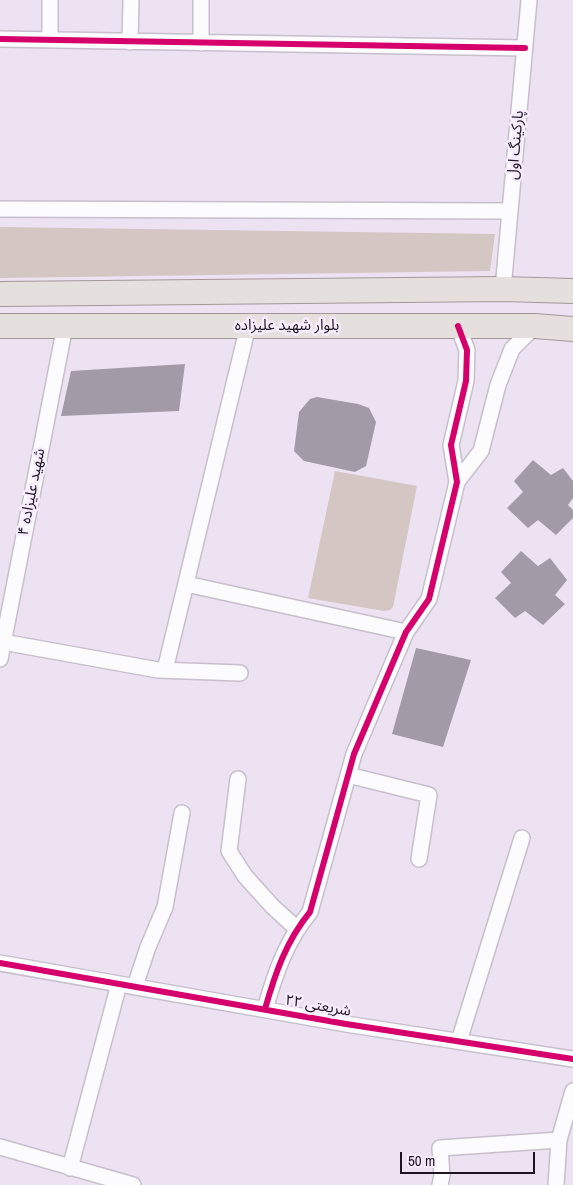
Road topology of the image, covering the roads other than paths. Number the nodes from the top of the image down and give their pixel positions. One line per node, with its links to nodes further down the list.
1 (50, 0): 6 (street)
2 (131, 0): 7 (street)
3 (201, 0): 8 (street)
4 (529, 0): 9 (street, پارکینگ اول)
5 (0, 39): 6 (street)
6 (50, 40): 7 (street)
7 (130, 42): 8 (street)
8 (201, 43): 9 (street)
9 (525, 48): 11 (street, پارکینگ اول)
10 (0, 209): 11 (street)
11 (510, 211): 12 (street, پارکینگ اول)
12 (503, 289): 13 (main road); 14 (main road)
13 (573, 291)
14 (0, 294)
15 (0, 326): 16 (main road, بلوار شهید علیزاده)
16 (65, 326): 17 (main road, بلوار شهید علیزاده); 24 (street, شهید علیزاده ۴)
17 (248, 326): 18 (main road, بلوار شهید علیزاده); 22 (street)
18 (458, 326): 19 (main road, بلوار شهید علیزاده); 21 (street)
19 (535, 326): 20 (main road, بلوار شهید علیزاده); 21 (street)
20 (573, 329)
21 (457, 482): 23 (street)
22 (186, 584): 23 (street); 26 (street)
23 (406, 632): 28 (street)
24 (3, 642): 25 (street, شهید علیزاده ۴); 26 (street)
25 (0, 659)
26 (165, 670): 27 (street)
27 (240, 672)
28 (348, 775): 32 (street); 33 (street)
29 (238, 780): 33 (street)
30 (182, 813): 36 (street)
31 (522, 838): 38 (street)
32 (419, 859)
33 (296, 928): 37 (street)
34 (0, 963): 35 (street, شریعتی ۲۲)
35 (119, 984): 36 (street, شریعتی ۲۲); 43 (street)
36 (135, 986): 37 (street, شریعتی ۲۲)
37 (265, 1009): 38 (street, شریعتی ۲۲)
38 (459, 1041): 39 (street, شریعتی ۲۲)
39 (573, 1059)
40 (573, 1091): 41 (street)
41 (559, 1140): 45 (street); 46 (street)
42 (0, 1148): 43 (street)
43 (70, 1168): 44 (street)
44 (133, 1185)
45 (440, 1185)
46 (556, 1185)

